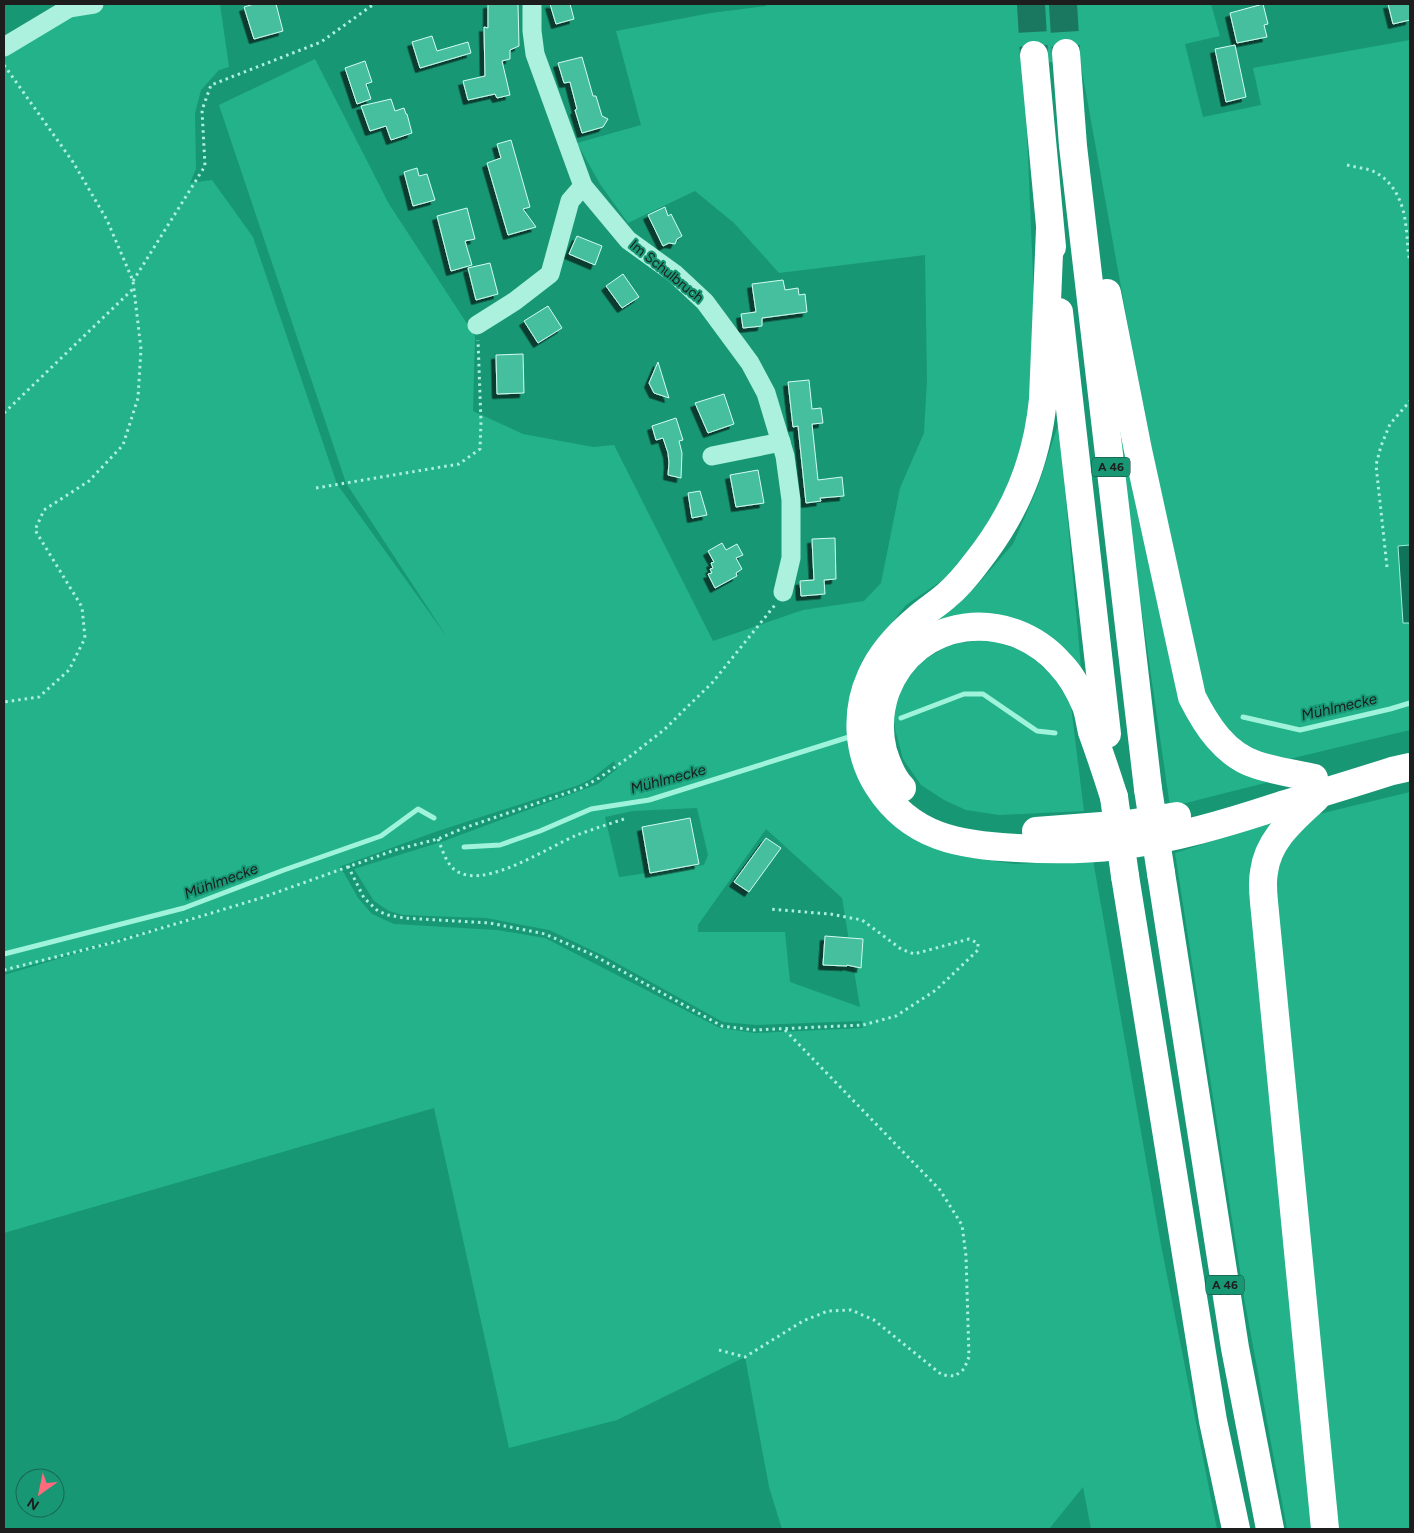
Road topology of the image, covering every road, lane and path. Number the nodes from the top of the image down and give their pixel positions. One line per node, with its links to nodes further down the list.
1 (94, 4): 4 (street)
2 (374, 4): 13 (path)
3 (532, 4): 10 (street, Im Schulbruch)
4 (4, 48)
5 (1066, 53): 8 (highway, A 46)
6 (1034, 55): 11 (highway, A 46)
7 (4, 65): 13 (path)
8 (1073, 146): 26 (highway); 36 (highway, A 46, bridge)
9 (1347, 165): 12 (path)
10 (583, 186): 15 (street); 18 (street, Im Schulbruch)
11 (1050, 229): 26 (highway); 27 (highway, A 46)
12 (1410, 262)
13 (133, 281): 14 (path)
14 (134, 289): 17 (path); 23 (path)
15 (478, 324): 20 (path)
16 (1410, 401): 21 (path)
17 (4, 413)
18 (781, 442): 19 (street); 22 (street, Im Schulbruch)
19 (712, 456)
20 (316, 488)
21 (1387, 567)
22 (783, 592): 29 (path)
23 (4, 702)
24 (1410, 750): 26 (highway)
25 (1410, 767): 26 (highway)
26 (1318, 786): 27 (highway); 37 (highway)
27 (1114, 797): 35 (highway, A 46, bridge)
28 (624, 819): 29 (path)
29 (438, 838): 30 (path)
30 (348, 866): 32 (path); 33 (path)
31 (769, 909): 33 (path)
32 (4, 970)
33 (784, 1028): 34 (path)
34 (719, 1350)
35 (1236, 1529)
36 (1270, 1529)
37 (1326, 1529)

